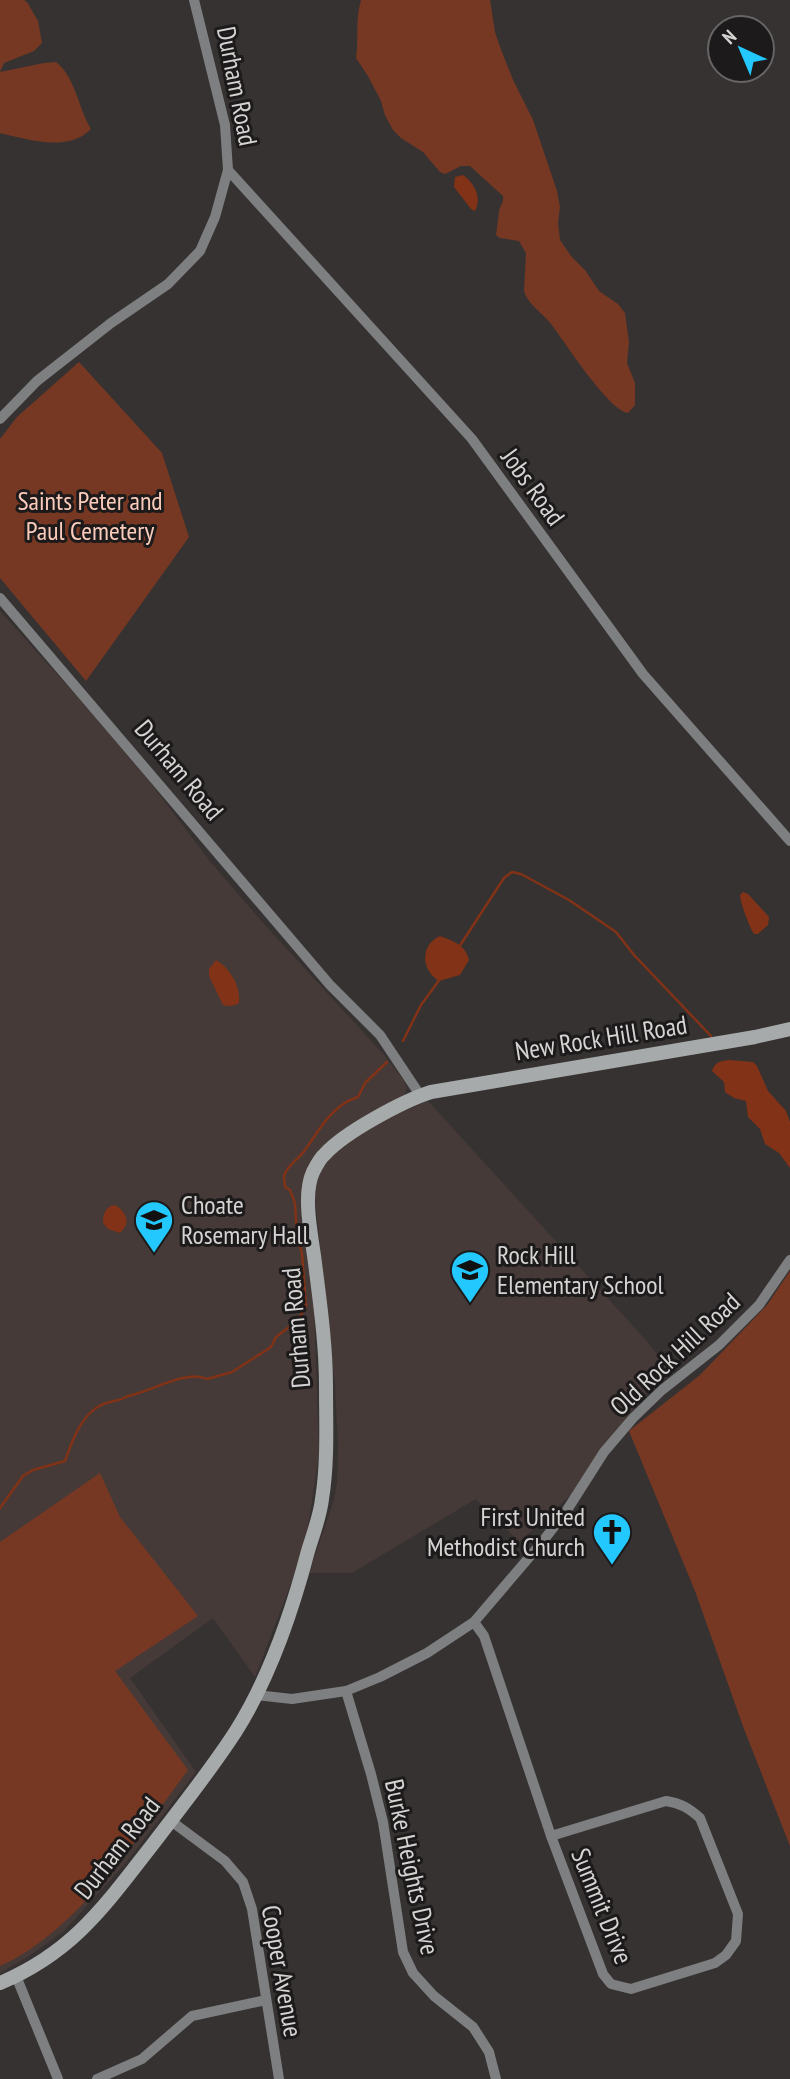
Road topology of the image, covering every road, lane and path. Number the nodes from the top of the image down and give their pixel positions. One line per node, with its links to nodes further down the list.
1 (194, 0): 2 (street, Durham Road)
2 (228, 170): 3 (street, Durham Road); 5 (street, Jobs Road)
3 (0, 419)
4 (0, 598): 7 (street, Durham Road)
5 (790, 841)
6 (790, 1029): 7 (main road, New Rock Hill Road)
7 (420, 1096): 11 (main road, Durham Road)
8 (790, 1260): 9 (street, Old Rock Hill Road)
9 (474, 1622): 10 (street, Old Rock Hill Road); 13 (street, Summit Drive)
10 (346, 1691): 11 (street, Old Rock Hill Road); 20 (street, Burke Heights Drive)
11 (256, 1695): 12 (main road, Durham Road)
12 (171, 1821): 14 (main road, Durham Road); 16 (street, Cooper Avenue)
13 (551, 1836): 13 (street, Summit Drive)
14 (16, 1976): 15 (main road, Durham Road); 17 (street)
15 (0, 1983)
16 (266, 2000): 18 (street); 19 (street, Cooper Avenue)
17 (58, 2079)
18 (97, 2079)
19 (279, 2079)
20 (496, 2079)

